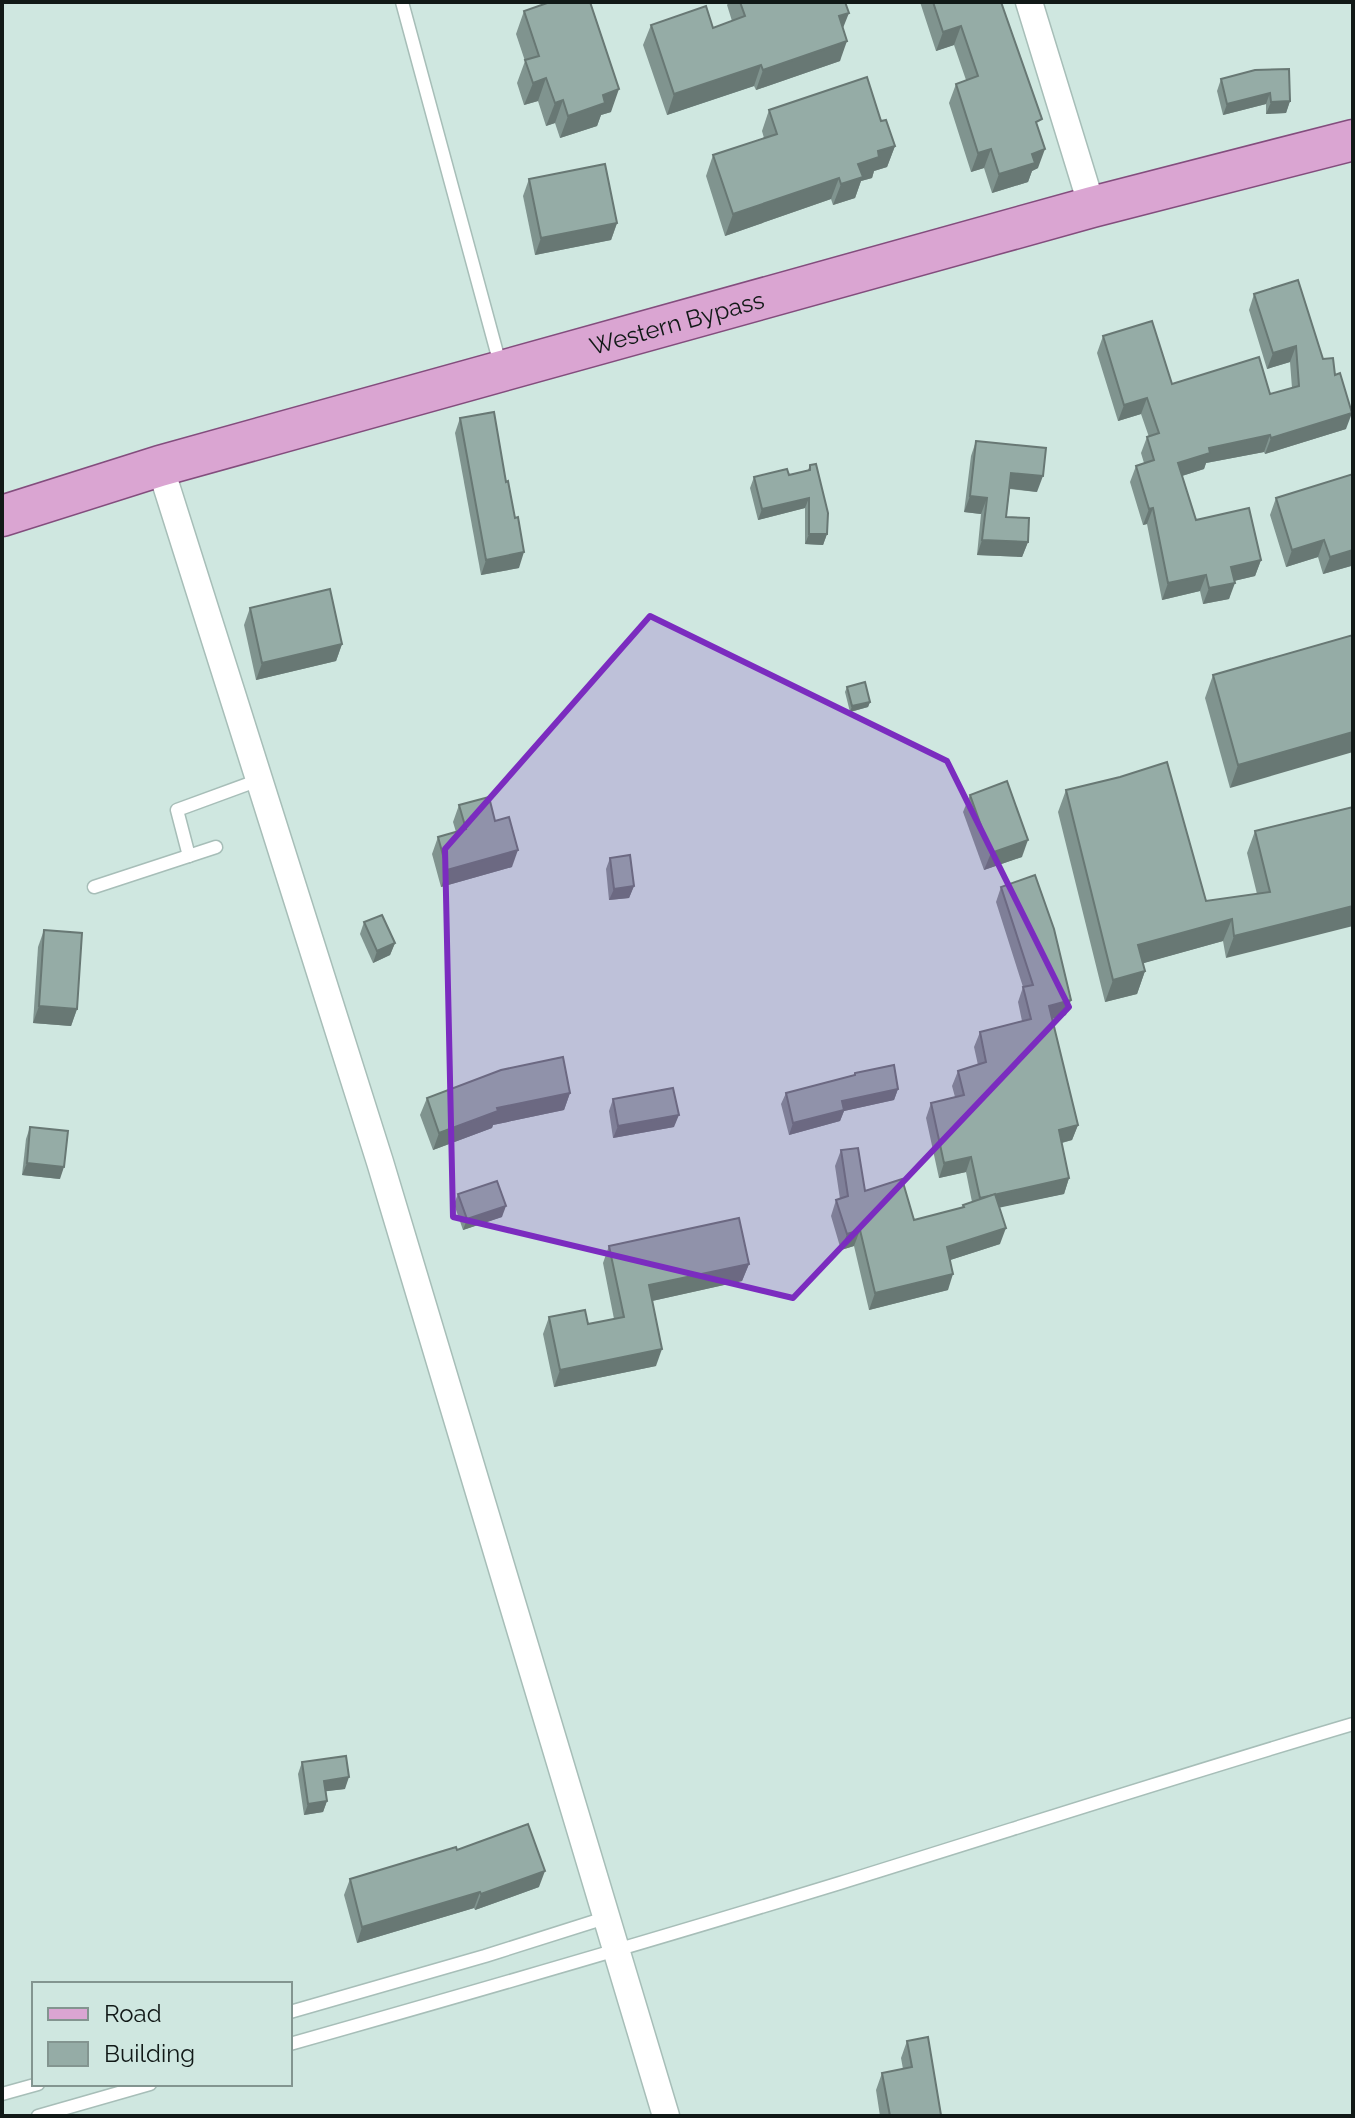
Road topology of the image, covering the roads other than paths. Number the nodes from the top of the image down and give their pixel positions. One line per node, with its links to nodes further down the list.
1 (402, 2): 5 (lane)
2 (1029, 2): 4 (street)
3 (1353, 140): 4 (main road, Western Bypass)
4 (1092, 207): 5 (main road, Western Bypass)
5 (502, 371): 6 (main road, Western Bypass)
6 (160, 466): 7 (main road, Western Bypass); 8 (street)
7 (2, 516)
8 (259, 780): 10 (lane); 13 (street)
9 (216, 847): 10 (lane)
10 (189, 856): 11 (lane)
11 (94, 887)
12 (1353, 1724): 14 (lane)
13 (605, 1918): 14 (street); 15 (lane)
14 (616, 1951): 16 (lane); 21 (street)
15 (292, 2011)
16 (292, 2043)
17 (32, 2086): 19 (lane)
18 (143, 2086): 20 (lane)
19 (2, 2094)
20 (38, 2116)
21 (666, 2116)

